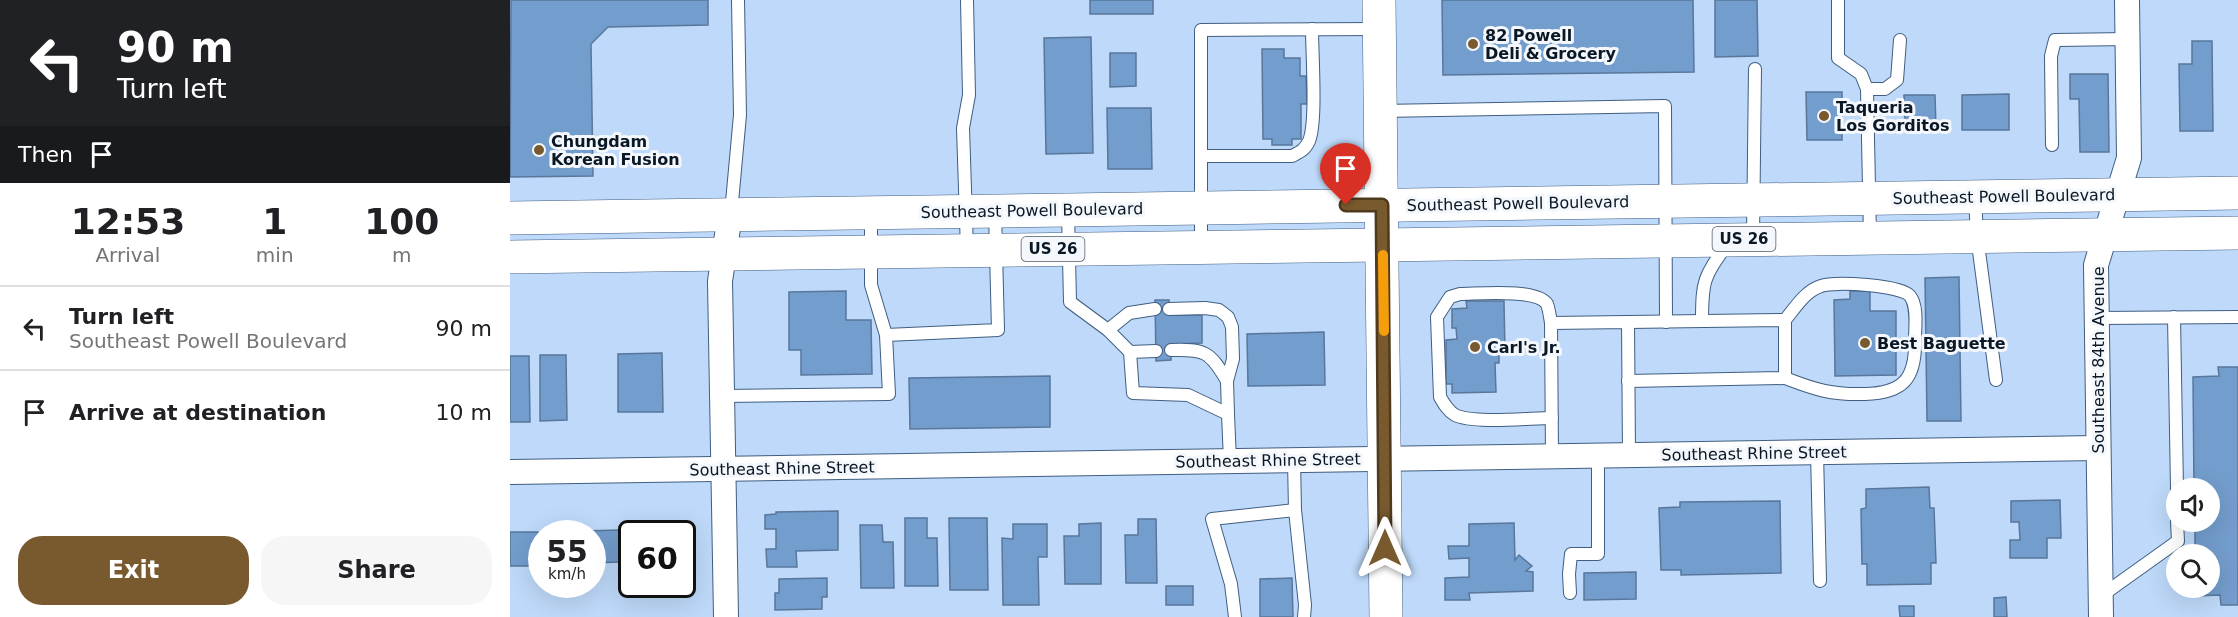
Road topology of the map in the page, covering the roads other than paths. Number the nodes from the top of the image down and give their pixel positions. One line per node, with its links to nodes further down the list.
1 (738, 0): 25 (lane)
2 (967, 0): 23 (lane)
3 (1838, 0): 10 (lane)
4 (2127, 0): 7 (street, Southeast 84th Avenue)
5 (1379, 14): 6 (lane); 11 (main road)
6 (1312, 29): 13 (lane); 13 (lane)
7 (2128, 39): 12 (lane); 15 (street, Southeast 84th Avenue)
8 (1900, 40): 10 (lane)
9 (1755, 69): 18 (lane)
10 (1867, 89): 17 (lane)
11 (1381, 111): 19 (lane); 20 (main road)
12 (2052, 145)
13 (1201, 156): 21 (lane)
14 (2238, 193): 15 (main road, Southeast Powell Boulevard)
15 (2118, 195): 16 (main road, Southeast Powell Boulevard); 29 (street, Southeast 84th Avenue)
16 (1974, 197): 17 (main road, Southeast Powell Boulevard); 28 (lane)
17 (1869, 198): 18 (main road, Southeast Powell Boulevard); 30 (lane)
18 (1753, 200): 19 (main road, Southeast Powell Boulevard); 31 (lane)
19 (1666, 201): 20 (main road, Southeast Powell Boulevard); 32 (lane)
20 (1382, 205): 21 (main road, Southeast Powell Boulevard); 33 (main road)
21 (1201, 207): 22 (main road, Southeast Powell Boulevard); 34 (lane)
22 (1068, 209): 23 (main road, Southeast Powell Boulevard); 35 (lane)
23 (980, 211): 24 (main road, Southeast Powell Boulevard); 36 (lane); 36 (lane)
24 (871, 212): 25 (main road, Southeast Powell Boulevard); 37 (lane)
25 (730, 215): 26 (main road, Southeast Powell Boulevard); 38 (street)
26 (510, 218)
27 (2238, 233): 29 (main road, US 26)
28 (1977, 236): 29 (main road, US 26); 30 (main road, US 26); 56 (lane)
29 (2105, 236): 44 (street, Southeast 84th Avenue)
30 (1870, 238): 31 (main road, US 26)
31 (1742, 239): 32 (main road, US 26); 46 (lane)
32 (1666, 241): 33 (main road, US 26); 48 (lane)
33 (1382, 244): 34 (main road, US 26); 67 (main road)
34 (1201, 247): 35 (main road, US 26)
35 (1069, 249): 36 (main road, US 26); 50 (lane)
36 (982, 250): 37 (main road, US 26); 51 (lane)
37 (871, 252): 38 (main road, US 26); 51 (lane)
38 (724, 254): 39 (main road, US 26); 59 (street)
39 (510, 257)
40 (1155, 309): 50 (lane)
41 (1169, 309): 57 (lane)
42 (2238, 316): 43 (lane)
43 (2174, 317): 44 (lane); 72 (lane)
44 (2097, 318): 62 (street, Southeast 84th Avenue)
45 (1785, 320): 46 (lane); 55 (lane); 55 (lane)
46 (1701, 321): 48 (lane)
47 (1628, 322): 48 (lane); 49 (lane); 58 (lane)
48 (1666, 322)
49 (1551, 323): 61 (lane); 61 (lane)
50 (1108, 330): 54 (lane)
51 (886, 335): 59 (lane)
52 (1171, 350): 57 (lane)
53 (1156, 351): 54 (lane)
54 (1130, 352): 60 (lane)
55 (1785, 378): 58 (lane)
56 (1996, 380)
57 (1227, 381): 60 (lane)
58 (1628, 381): 65 (lane)
59 (723, 396): 70 (street)
60 (1228, 414): 69 (lane)
61 (1552, 418): 66 (lane)
62 (2098, 448): 63 (street, Southeast Rhine Street); 77 (street, Southeast 84th Avenue)
63 (1817, 452): 65 (street, Southeast Rhine Street); 75 (lane)
64 (1598, 455): 65 (street, Southeast Rhine Street); 66 (street, Southeast Rhine Street); 76 (lane)
65 (1629, 455)
66 (1552, 456): 67 (street, Southeast Rhine Street)
67 (1384, 459): 68 (street, Southeast Rhine Street); 81 (main road)
68 (1294, 460): 69 (street, Southeast Rhine Street); 73 (lane)
69 (1230, 461): 70 (street, Southeast Rhine Street)
70 (724, 469): 71 (street, Southeast Rhine Street); 78 (street)
71 (510, 472)
72 (2177, 478)
73 (1295, 510): 79 (lane); 80 (lane)
74 (2178, 532): 77 (lane)
75 (1820, 581)
76 (1570, 593)
77 (2101, 607)
78 (726, 617)
79 (1235, 617)
80 (1304, 617)
81 (1386, 617)

